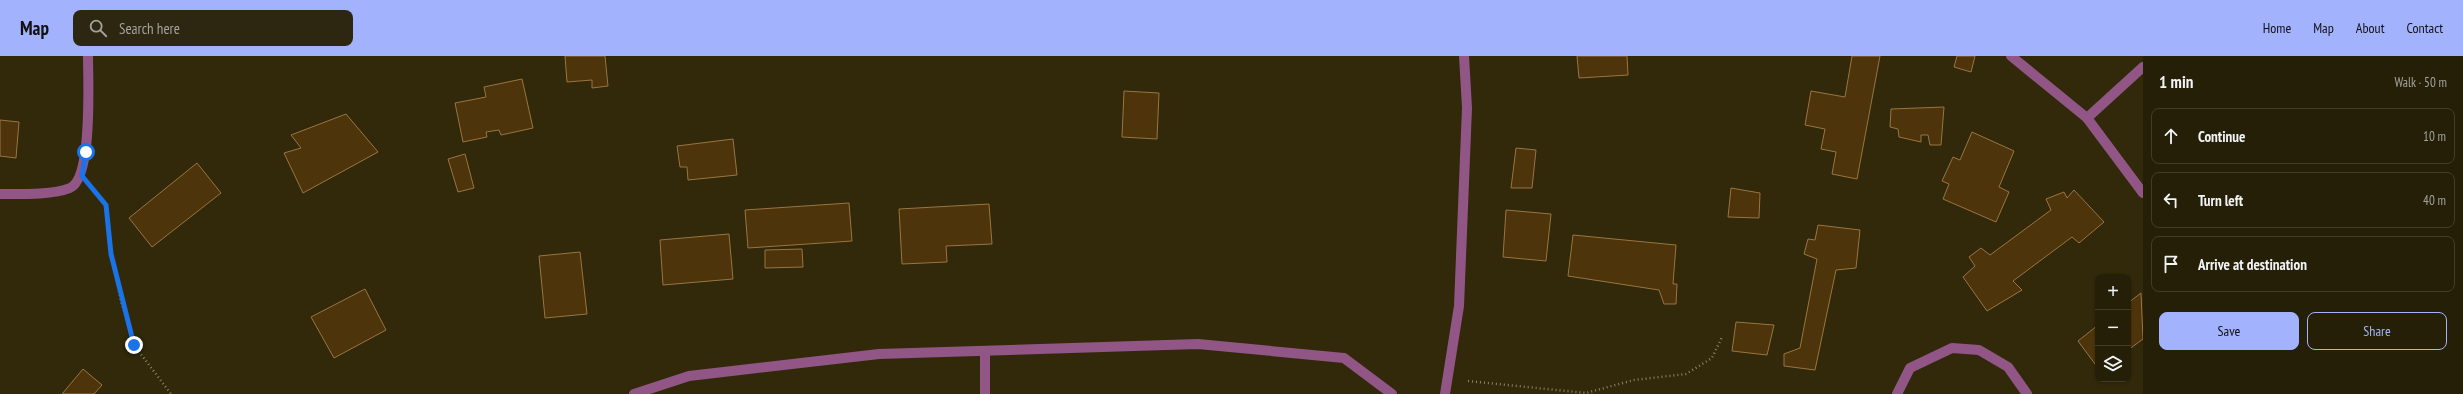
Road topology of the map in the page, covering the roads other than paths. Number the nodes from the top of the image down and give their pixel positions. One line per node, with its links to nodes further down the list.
1 (88, 56): 7 (street)
2 (1464, 56): 12 (street)
3 (2011, 56): 5 (street)
4 (2143, 67): 5 (street)
5 (2087, 118): 6 (street)
6 (2143, 193)
7 (0, 194)
8 (984, 352): 9 (street); 10 (street); 11 (street)
9 (634, 394)
10 (985, 394)
11 (1392, 394)
12 (1445, 394)
13 (1897, 394): 14 (street)
14 (2027, 394)

